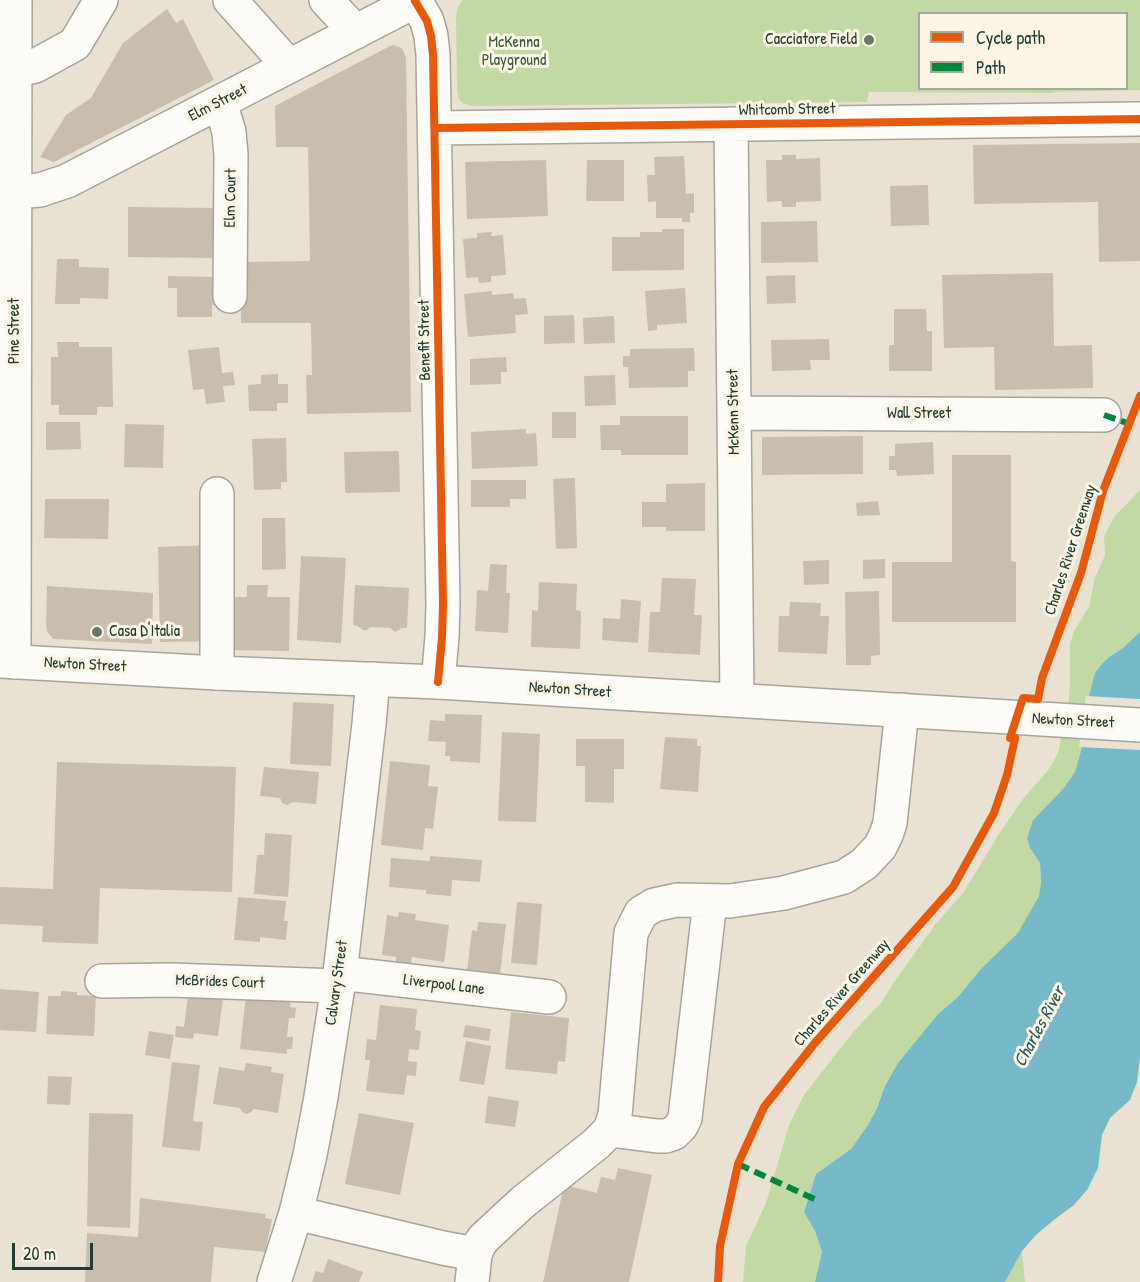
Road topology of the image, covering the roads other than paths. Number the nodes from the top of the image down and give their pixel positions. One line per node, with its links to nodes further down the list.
1 (15, 0): 8 (street, Pine Street)
2 (101, 0): 8 (street)
3 (230, 0): 7 (street)
4 (326, 0): 6 (street)
5 (416, 0): 6 (street, Elm Street); 12 (street, Benefit Street)
6 (356, 32): 7 (street, Elm Street)
7 (289, 66): 9 (street, Elm Street)
8 (15, 70): 13 (street, Pine Street)
9 (218, 103): 13 (street, Elm Street); 14 (street, Elm Court)
10 (1140, 119): 11 (street, Whitcomb Street)
11 (731, 124): 12 (street, Whitcomb Street); 15 (street, McKenn Street)
12 (435, 128): 21 (street, Benefit Street)
13 (15, 192): 18 (street, Pine Street)
14 (230, 296)
15 (734, 413): 16 (street, Wall Street); 22 (street, McKenn Street)
16 (1104, 415)
17 (217, 494): 19 (street)
18 (7, 662): 19 (street, Newton Street)
19 (217, 673): 20 (street, Newton Street)
20 (373, 679): 21 (street, Newton Street); 26 (street, Calvary Street)
21 (438, 682): 22 (street, Newton Street)
22 (738, 700): 23 (street, Newton Street)
23 (903, 710): 24 (street, Newton Street); 25 (street)
24 (1140, 725)
25 (710, 901): 29 (street); 29 (street)
26 (339, 979): 27 (street, McBrides Court); 28 (street, Liverpool Lane); 30 (street, Calvary Street)
27 (102, 981)
28 (549, 997)
29 (610, 1130): 31 (street)
30 (296, 1213): 31 (street); 32 (street, Calvary Street)
31 (473, 1268)
32 (274, 1282)

